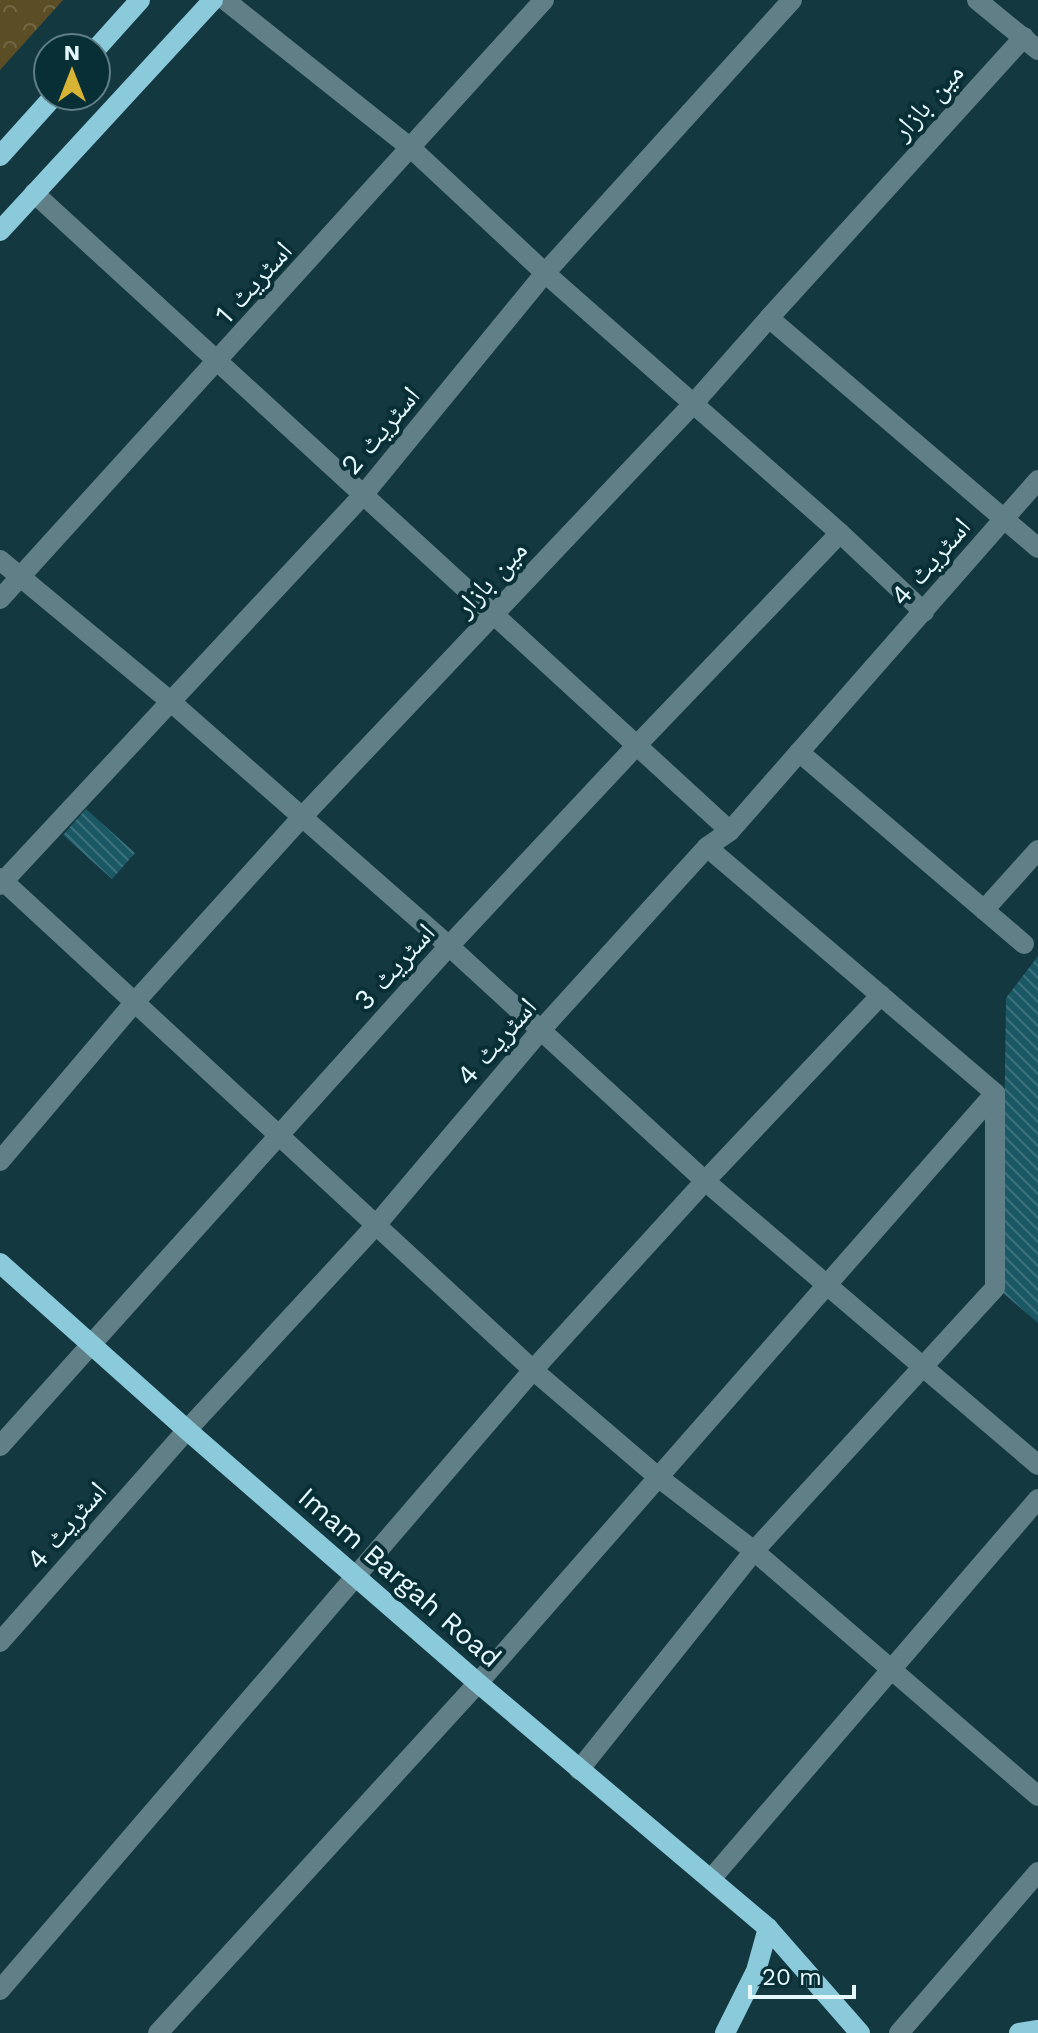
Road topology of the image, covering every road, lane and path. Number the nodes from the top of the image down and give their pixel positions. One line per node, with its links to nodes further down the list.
1 (140, 0): 7 (main road)
2 (213, 0): 12 (main road)
3 (225, 0): 10 (street)
4 (544, 0): 10 (street, اسٹریٹ 1)
5 (792, 0): 14 (street, اسٹریٹ 2)
6 (977, 0): 8 (street)
7 (111, 32)
8 (1031, 44): 15 (street, مین بازار)
9 (40, 112): 11 (main road)
10 (412, 149): 14 (street); 16 (street, اسٹریٹ 1)
11 (0, 156)
12 (34, 193): 13 (main road); 16 (street)
13 (0, 231)
14 (545, 273): 17 (street); 19 (street, اسٹریٹ 2)
15 (769, 318): 17 (street, مین بازار); 20 (street)
16 (219, 360): 19 (street); 24 (street, اسٹریٹ 1)
17 (694, 403): 21 (street); 27 (street, مین بازار)
18 (1038, 480): 20 (street, اسٹریٹ 4)
19 (364, 494): 27 (street); 28 (street, اسٹریٹ 2)
20 (1004, 518): 22 (street); 26 (street, اسٹریٹ 4)
21 (840, 533): 26 (street); 29 (street, اسٹریٹ 3)
22 (1038, 548)
23 (0, 560): 24 (street)
24 (20, 578): 25 (street, اسٹریٹ 1); 28 (street)
25 (0, 599)
26 (924, 612): 30 (street, اسٹریٹ 4)
27 (495, 613): 29 (street); 31 (street, مین بازار)
28 (170, 701): 31 (street); 35 (street, اسٹریٹ 2)
29 (637, 745): 32 (street); 38 (street, اسٹریٹ 3)
30 (799, 752): 32 (street, اسٹریٹ 4); 36 (street)
31 (302, 817): 38 (street); 40 (street, مین بازار)
32 (730, 831): 33 (street, اسٹریٹ 4)
33 (707, 847): 39 (street); 41 (street, اسٹریٹ 4)
34 (1038, 850): 36 (street)
35 (1, 882): 40 (street)
36 (984, 910): 37 (street)
37 (1024, 944)
38 (449, 946): 41 (street); 43 (street, اسٹریٹ 3)
39 (881, 995): 42 (street); 45 (street)
40 (134, 1003): 43 (street); 44 (street, مین بازار)
41 (540, 1031): 45 (street); 46 (street, اسٹریٹ 4)
42 (995, 1093): 48 (street); 50 (street)
43 (280, 1135): 46 (street); 49 (street, اسٹریٹ 3)
44 (0, 1161)
45 (705, 1181): 48 (street); 51 (street)
46 (377, 1224): 51 (street); 52 (street, اسٹریٹ 4)
47 (0, 1263): 49 (main road, Imam Bargah Road)
48 (825, 1284): 50 (street); 55 (street)
49 (90, 1345): 52 (main road, Imam Bargah Road); 53 (street, اسٹریٹ 3)
50 (923, 1365): 54 (street); 57 (street)
51 (533, 1370): 55 (street); 58 (street)
52 (187, 1430): 58 (main road, Imam Bargah Road); 59 (street, اسٹریٹ 4)
53 (0, 1446)
54 (1038, 1465)
55 (658, 1477): 57 (street); 61 (street)
56 (1038, 1499): 60 (street)
57 (754, 1551): 60 (street); 62 (street)
58 (356, 1575): 61 (main road, Imam Bargah Road); 67 (street)
59 (0, 1642)
60 (893, 1669): 63 (street); 65 (street)
61 (478, 1683): 62 (main road, Imam Bargah Road); 69 (street)
62 (579, 1770): 65 (main road, Imam Bargah Road)
63 (1038, 1796)
64 (1038, 1872): 72 (street)
65 (711, 1879): 66 (main road, Imam Bargah Road)
66 (768, 1928): 70 (main road); 71 (main road, Imam Bargah Road)
67 (0, 1990)
68 (1038, 2030): 73 (main road)
69 (158, 2033)
70 (725, 2033)
71 (860, 2033)
72 (899, 2033)
73 (1019, 2033)

